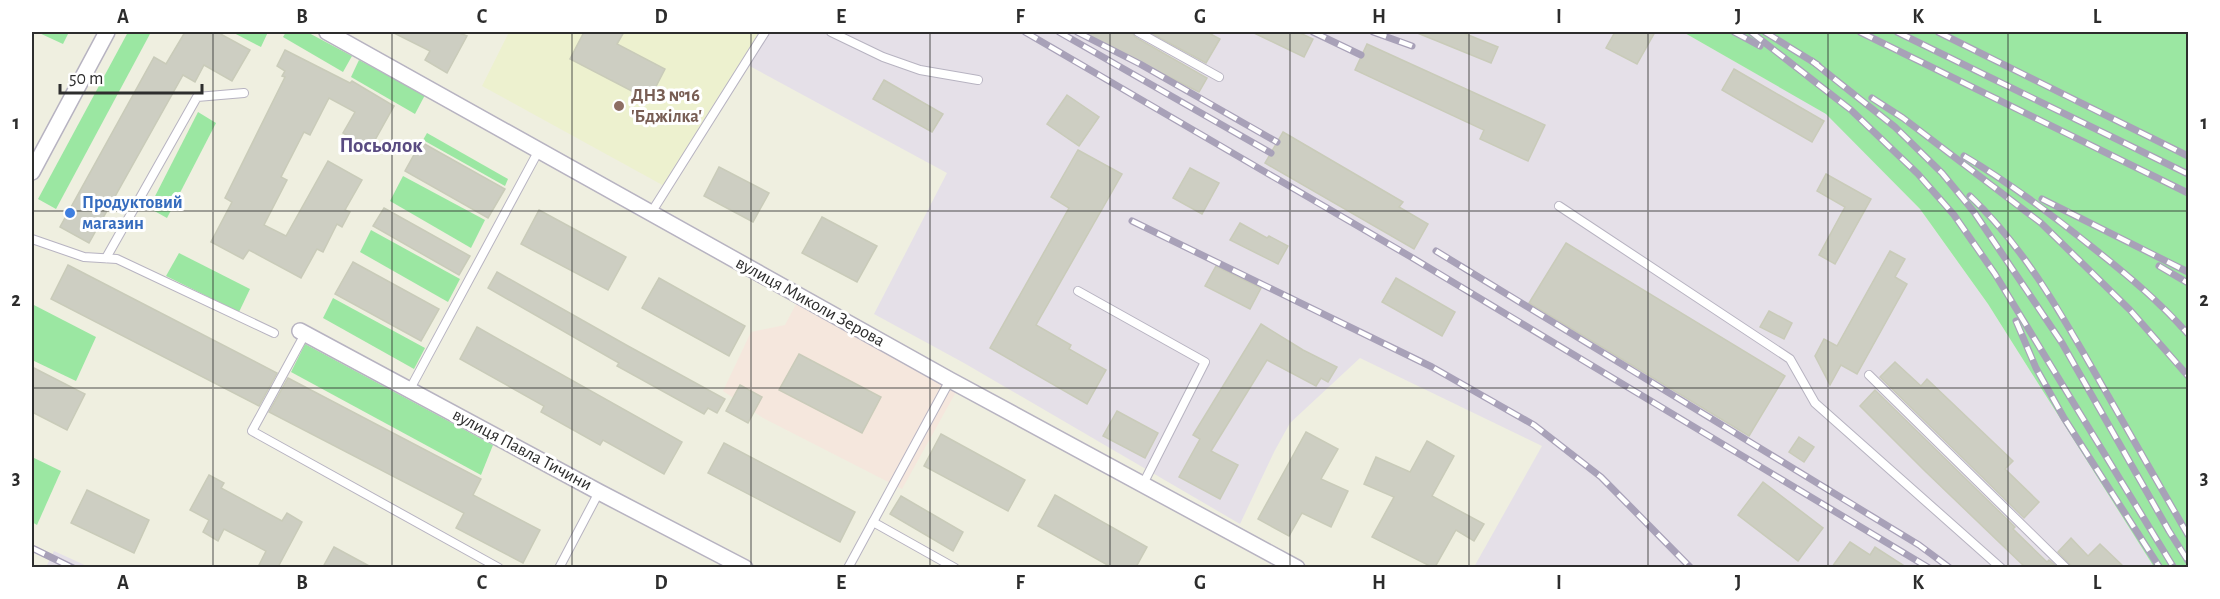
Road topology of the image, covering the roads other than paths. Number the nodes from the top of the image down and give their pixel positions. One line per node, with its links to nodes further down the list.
1 (107, 32): 10 (street)
2 (765, 32): 12 (lane)
3 (831, 32): 7 (lane)
4 (1138, 32): 6 (lane)
5 (334, 33): 9 (street, вулиця Миколи Зерова)
6 (1219, 77)
7 (978, 80)
8 (244, 93): 14 (lane)
9 (539, 150): 12 (street, вулиця Миколи Зерова); 20 (lane)
10 (32, 172)
11 (1559, 206): 30 (lane)
12 (651, 213): 19 (street, вулиця Миколи Зерова)
13 (32, 238): 14 (lane)
14 (106, 258): 17 (lane)
15 (1078, 291): 21 (lane)
16 (303, 332): 20 (street, вулиця Павла Тичини); 24 (lane)
17 (274, 333)
18 (1869, 375): 31 (lane)
19 (950, 380): 21 (street, вулиця Миколи Зерова); 23 (lane)
20 (410, 389): 22 (street, вулиця Павла Тичини)
21 (1143, 484): 29 (street, вулиця Миколи Зерова)
22 (599, 492): 25 (lane); 26 (street, вулиця Павла Тичини)
23 (873, 522): 27 (lane); 28 (lane)
24 (499, 567)
25 (559, 567)
26 (746, 567)
27 (848, 567)
28 (955, 567)
29 (1297, 567)
30 (2001, 567)
31 (2066, 567)

